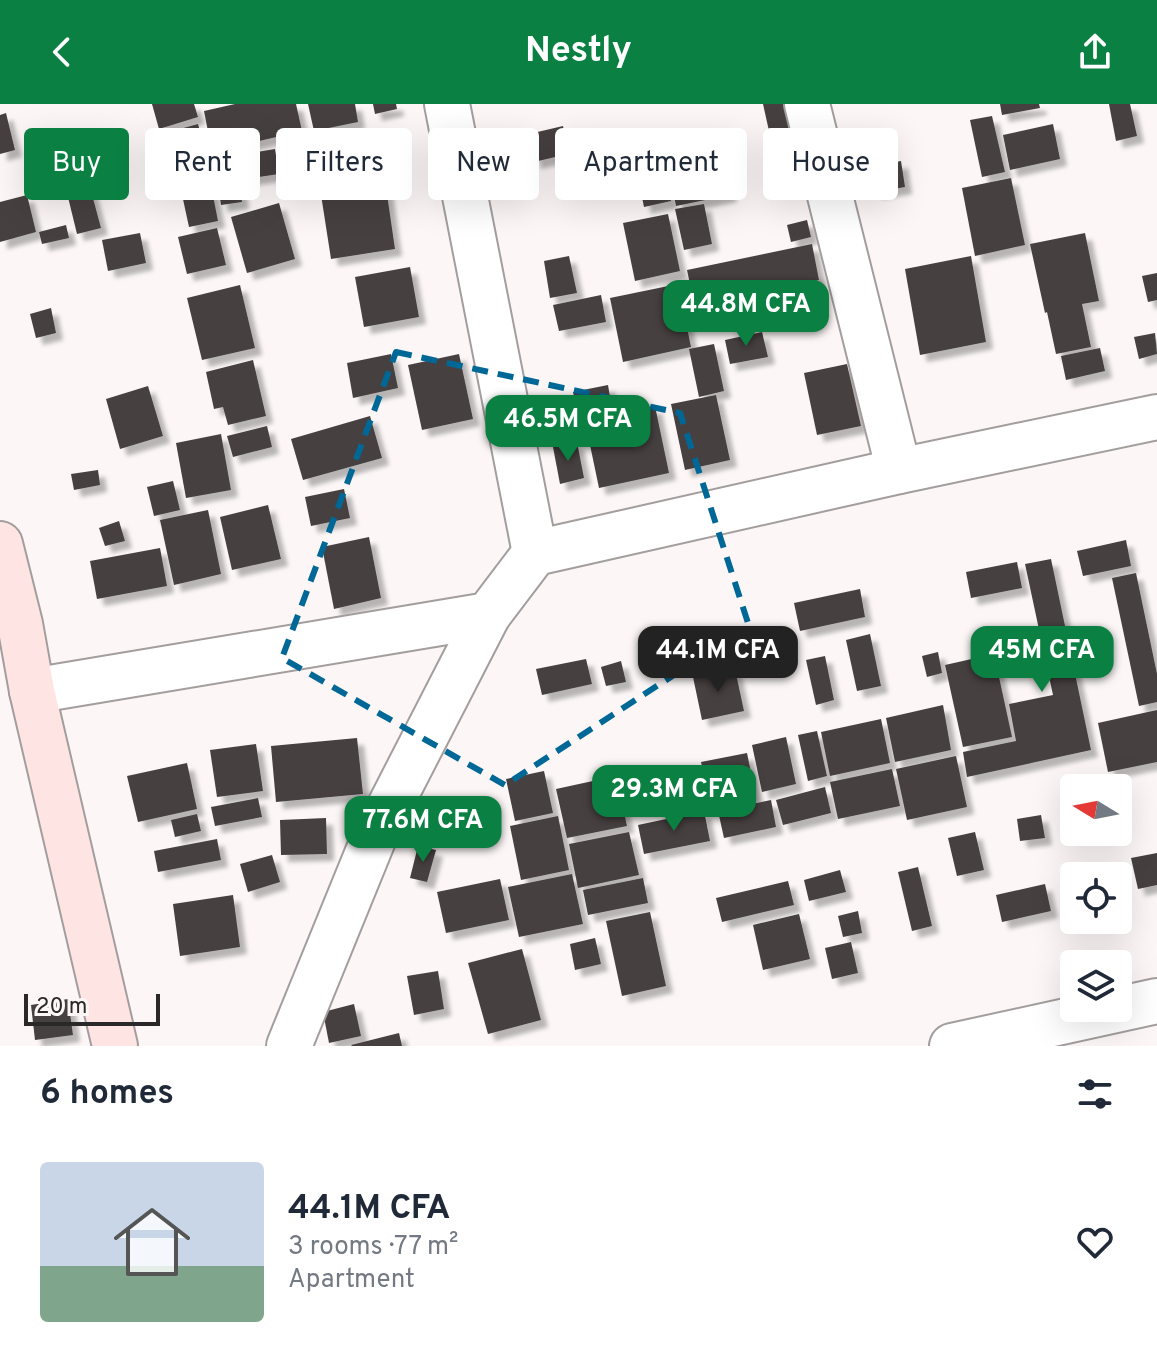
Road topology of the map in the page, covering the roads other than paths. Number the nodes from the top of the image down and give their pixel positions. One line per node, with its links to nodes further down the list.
1 (447, 104): 6 (street)
2 (807, 104): 4 (street)
3 (1157, 417): 4 (street)
4 (899, 471): 6 (street)
5 (0, 544): 8 (street)
6 (535, 553): 7 (street)
7 (488, 615): 9 (street); 12 (street)
8 (10, 622): 9 (street)
9 (32, 691): 11 (street)
10 (1157, 1001): 13 (street)
11 (115, 1046)
12 (289, 1046)
13 (952, 1046)

